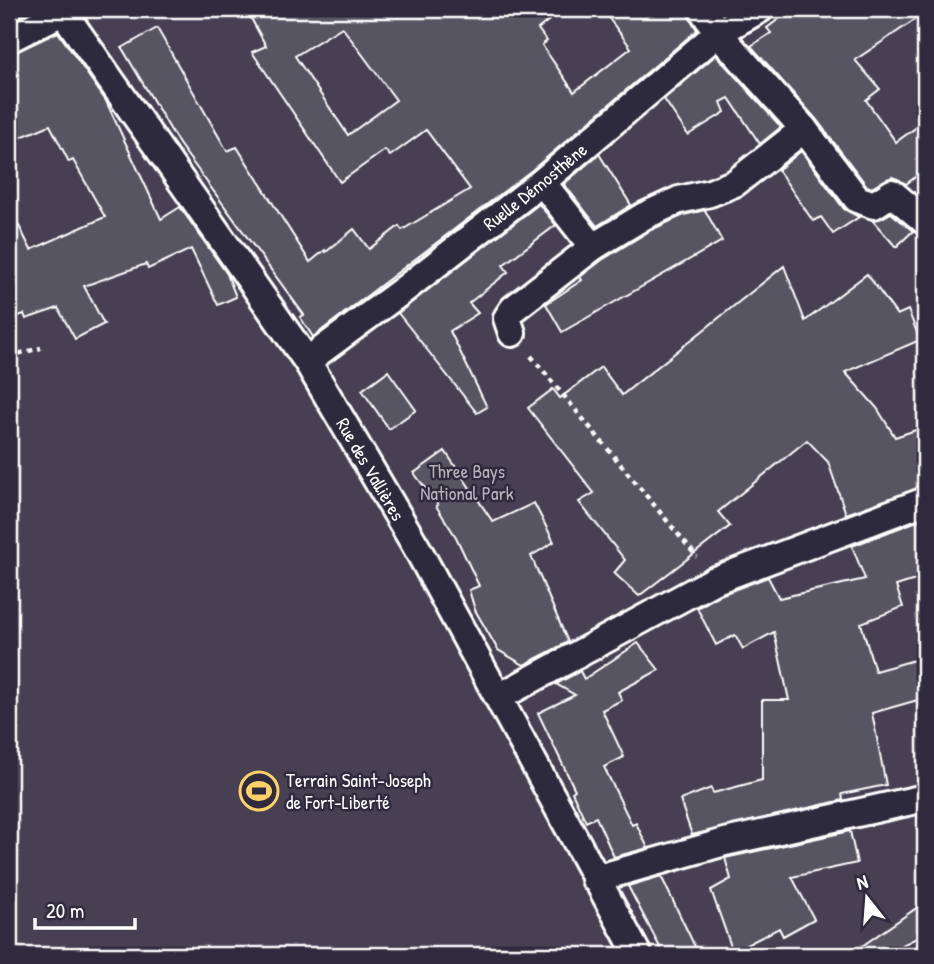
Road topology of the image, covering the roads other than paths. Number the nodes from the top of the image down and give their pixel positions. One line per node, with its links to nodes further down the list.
1 (702, 9): 4 (street)
2 (760, 9): 4 (street, Ruelle Démosthène)
3 (64, 10): 5 (street); 11 (street, Rue des Vallières)
4 (718, 33): 6 (street); 7 (street, Ruelle Démosthène)
5 (9, 39)
6 (804, 129): 8 (street); 9 (street)
7 (542, 182): 9 (street); 11 (street, Ruelle Démosthène)
8 (925, 221)
9 (593, 247): 10 (street)
10 (512, 333)
11 (307, 361): 13 (street, Rue des Vallières)
12 (925, 501): 13 (street)
13 (499, 697): 15 (street, Rue des Vallières)
14 (925, 798): 15 (street)
15 (595, 879): 16 (street, Rue des Vallières)
16 (638, 955)

